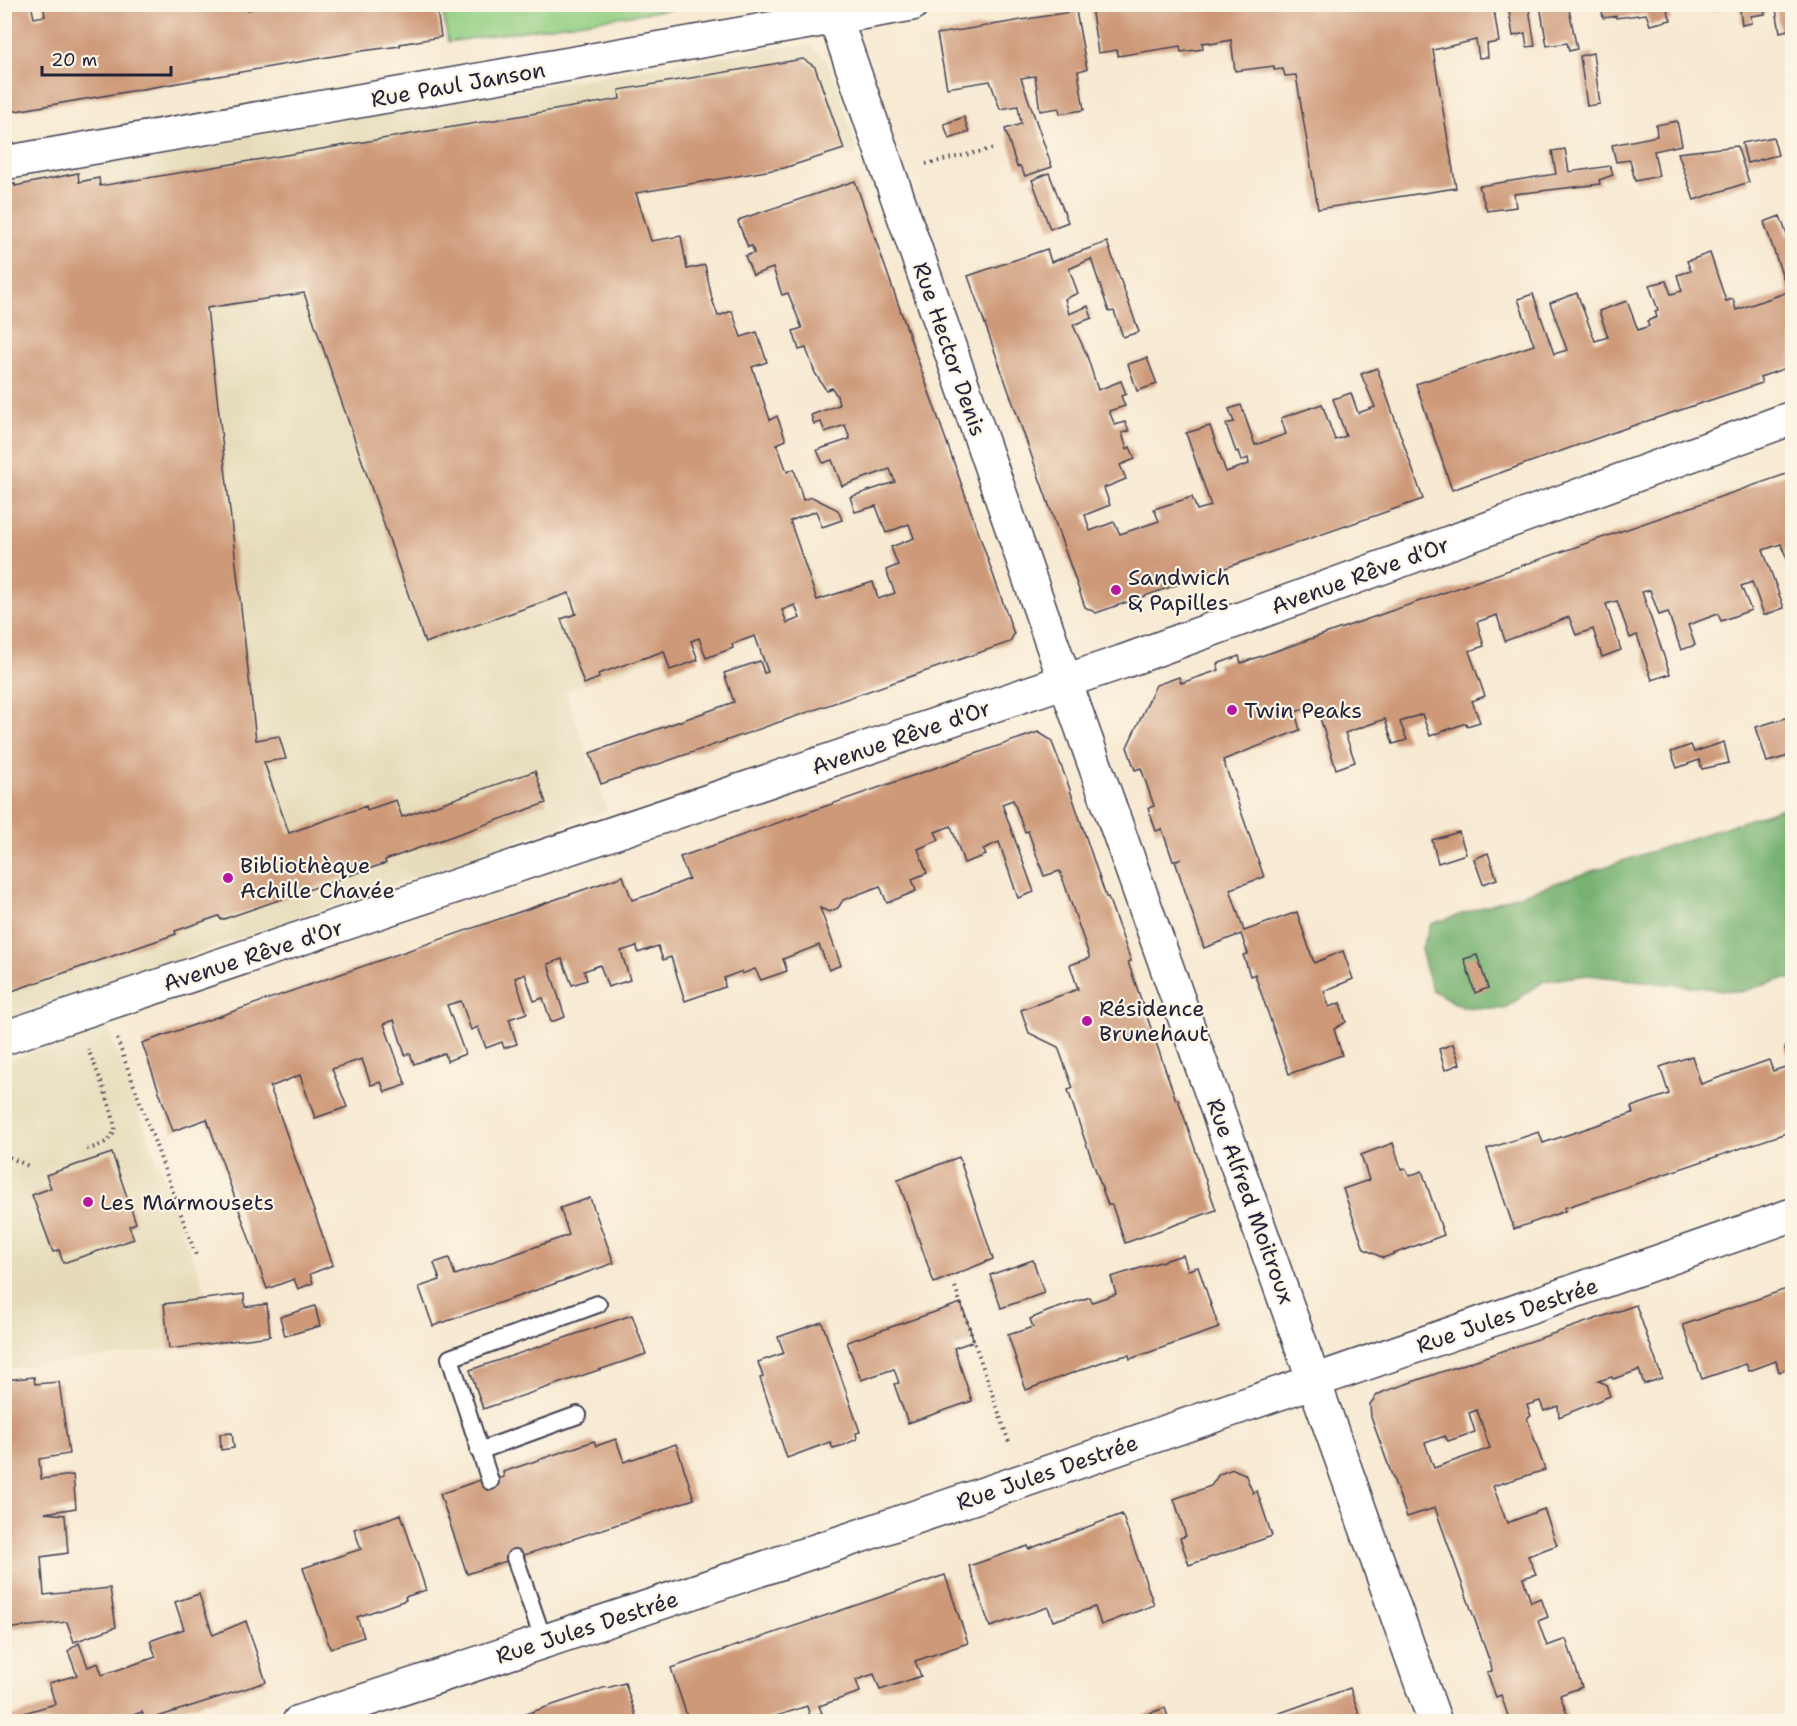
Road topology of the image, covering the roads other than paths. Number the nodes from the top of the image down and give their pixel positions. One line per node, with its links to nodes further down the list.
1 (912, 4): 2 (street, Rue Paul Janson)
2 (835, 17): 3 (street, Rue Paul Janson); 5 (street, Rue Hector Denis)
3 (4, 163)
4 (1792, 418): 5 (street, Avenue Rêve d'Or)
5 (1065, 681): 6 (street, Avenue Rêve d'Or); 9 (street, Rue Alfred Moitroux)
6 (4, 1038)
7 (1792, 1215): 9 (street, Rue Jules Destrée)
8 (598, 1304): 11 (lane)
9 (1315, 1382): 14 (street, Rue Jules Destrée); 16 (street, Rue Alfred Moitroux)
10 (578, 1415): 11 (lane)
11 (479, 1451): 12 (lane)
12 (490, 1481)
13 (515, 1558): 14 (lane)
14 (544, 1642): 15 (street, Rue Jules Destrée)
15 (300, 1722)
16 (1436, 1722)

